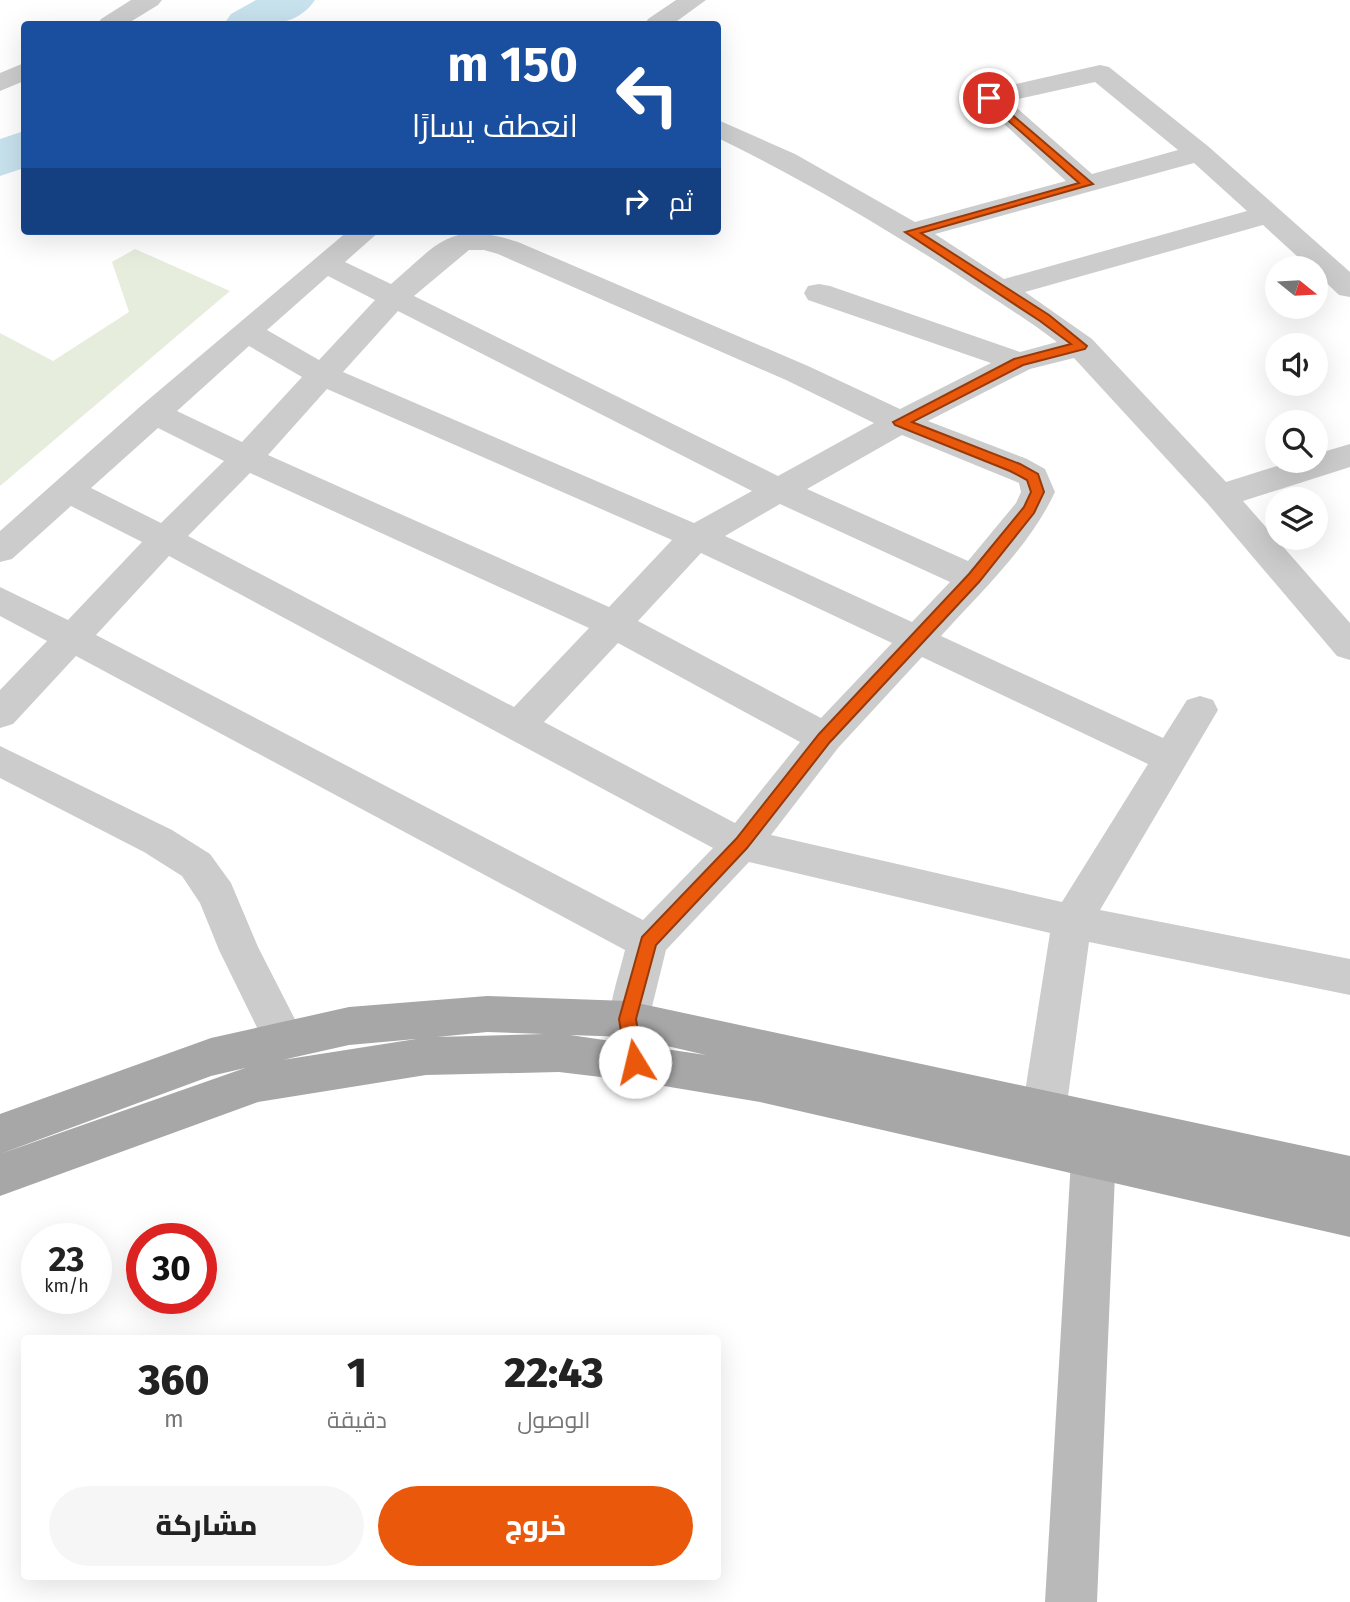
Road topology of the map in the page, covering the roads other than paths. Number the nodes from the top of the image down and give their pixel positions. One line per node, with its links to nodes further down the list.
1 (149, 0): 3 (street)
2 (693, 0): 4 (street)
3 (115, 21)
4 (662, 21)
5 (21, 72): 6 (street)
6 (0, 83)
7 (721, 129): 11 (street)
8 (1199, 153): 9 (street); 9 (street); 10 (street)
9 (1087, 184): 11 (street)
10 (1268, 215): 14 (street); 15 (street)
11 (911, 232): 15 (street)
12 (353, 235): 13 (street)
13 (324, 263): 17 (street); 18 (street)
14 (1350, 288)
15 (1001, 289): 19 (street)
16 (819, 293): 20 (street)
17 (393, 298): 21 (street); 23 (street); 26 (street)
18 (247, 332): 21 (street); 22 (street)
19 (1081, 346): 20 (street); 28 (street)
20 (1019, 362): 23 (street)
21 (322, 375): 25 (street); 29 (street)
22 (153, 413): 25 (street); 27 (street)
23 (900, 422): 26 (street); 32 (street)
24 (1350, 455): 28 (street)
25 (246, 458): 30 (street); 34 (street)
26 (778, 490): 29 (street); 32 (street)
27 (69, 491): 30 (street); 31 (street)
28 (1220, 496): 37 (street)
29 (696, 537): 34 (street); 36 (street)
30 (165, 539): 35 (street); 40 (street)
31 (0, 550)
32 (974, 578): 36 (street)
33 (0, 600): 35 (street)
34 (615, 625): 40 (street); 41 (street)
35 (72, 639): 39 (street); 46 (street)
36 (918, 640): 41 (street); 42 (street)
37 (1350, 647)
38 (1200, 709): 42 (street)
39 (0, 714)
40 (519, 725): 44 (street)
41 (825, 738): 44 (street)
42 (1169, 757): 45 (street)
43 (0, 761): 49 (street)
44 (741, 844): 45 (street); 46 (street)
45 (1072, 921): 47 (street); 51 (street)
46 (648, 942): 48 (street)
47 (1350, 977)
48 (628, 1019): 49 (main road); 50 (street); 51 (main road)
49 (285, 1041): 52 (main road)
50 (635, 1062): 53 (main road); 54 (main road)
51 (1044, 1111): 53 (main road)
52 (0, 1134)
53 (1094, 1140): 55 (main road); 56 (main road); 57 (street)
54 (0, 1175)
55 (1350, 1177)
56 (1350, 1216)
57 (1071, 1602)

